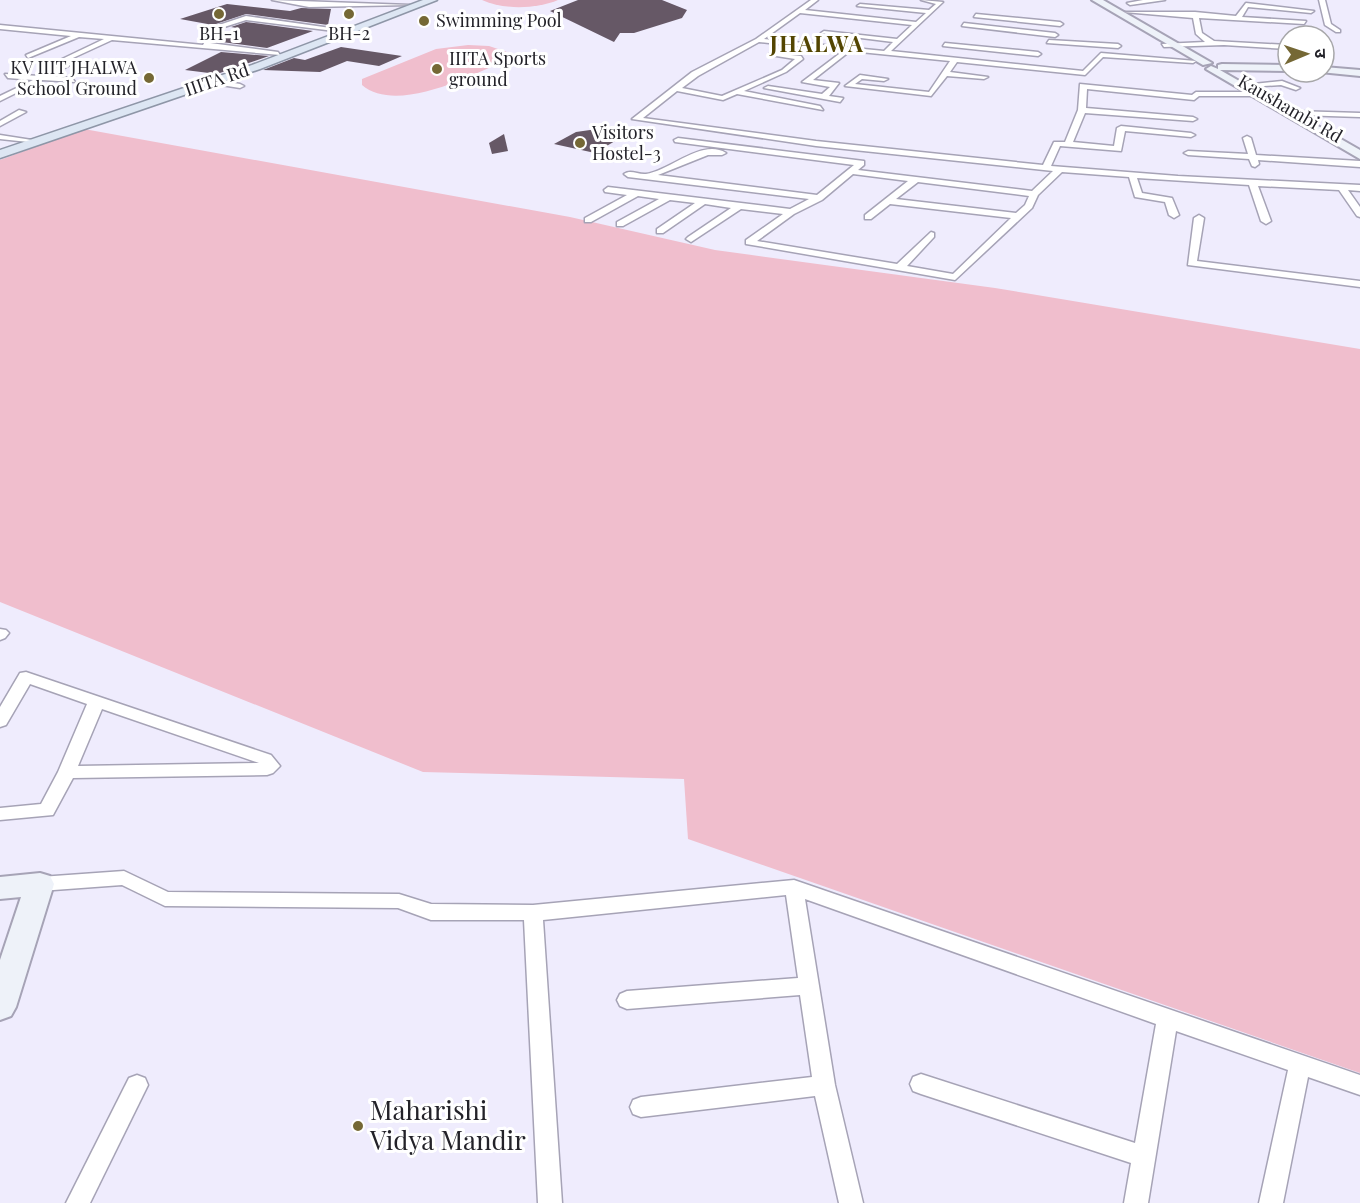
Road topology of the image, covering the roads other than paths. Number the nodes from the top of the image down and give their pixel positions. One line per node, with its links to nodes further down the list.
1 (275, 0): 11 (street)
2 (432, 0): 11 (main road, IIITA Rd)
3 (816, 0): 13 (street)
4 (882, 0): 12 (street)
5 (924, 0): 15 (street)
6 (1090, 0): 17 (main road)
7 (1096, 0): 17 (main road)
8 (1162, 0): 10 (street)
9 (1322, 0): 25 (street)
10 (1131, 2): 17 (street)
11 (412, 5): 24 (main road, IIITA Rd)
12 (908, 10): 15 (street); 18 (street)
13 (798, 11): 18 (street); 35 (street)
14 (1311, 11): 19 (street)
15 (930, 12): 21 (street)
16 (1195, 14): 17 (street); 19 (street); 38 (street)
17 (1121, 15): 41 (main road)
18 (846, 16): 21 (street); 27 (street)
19 (1239, 17): 20 (street)
20 (1304, 22)
21 (917, 24): 28 (street)
22 (0, 27): 23 (street)
23 (19, 29): 30 (street); 31 (street)
24 (346, 31): 42 (street); 50 (main road, IIITA Rd)
25 (1338, 31)
26 (896, 32): 28 (street)
27 (824, 33): 36 (street); 39 (street)
28 (907, 33): 36 (street)
29 (1056, 34): 29 (street); 32 (street); 37 (street)
30 (78, 35): 33 (street); 51 (street)
31 (0, 36)
32 (1101, 37): 34 (street); 40 (street)
33 (111, 38): 50 (street); 64 (street)
34 (1125, 39)
35 (758, 40): 39 (street); 73 (street)
36 (898, 41): 47 (street)
37 (1049, 42): 40 (street); 49 (street)
38 (1213, 44): 41 (street); 44 (street)
39 (809, 45): 45 (street)
40 (1102, 45): 53 (street)
41 (1169, 45): 55 (main road)
42 (241, 47)
43 (968, 47): 46 (street); 52 (street); 54 (street)
44 (1276, 47)
45 (848, 50): 47 (street); 68 (street)
46 (1019, 52): 49 (street); 56 (street)
47 (885, 53): 52 (street)
48 (772, 54): 69 (street)
49 (1038, 54): 57 (street)
50 (282, 55): 67 (main road, IIITA Rd)
51 (28, 56)
52 (933, 58): 54 (street)
53 (1141, 58): 55 (street); 57 (street)
54 (957, 61): 56 (street); 61 (street)
55 (1210, 65): 58 (main road); 72 (main road)
56 (1008, 66): 57 (street)
57 (1027, 67)
58 (1276, 67)
59 (1336, 71): 60 (main road)
60 (1360, 73)
61 (947, 74): 63 (street); 65 (street)
62 (8, 76): 64 (street)
63 (984, 77)
64 (41, 79): 66 (street); 79 (street)
65 (884, 79)
66 (72, 80)
67 (209, 81): 70 (street); 95 (main road, IIITA Rd); 103 (main road, IIITA Rd)
68 (806, 82): 76 (street); 77 (street)
69 (753, 85): 75 (street); 76 (street)
70 (240, 86)
71 (1296, 88): 72 (street)
72 (1252, 89): 78 (street); 84 (main road, Kaushambi Rd); 104 (main road)
73 (678, 90): 75 (street); 89 (street)
74 (1138, 91): 78 (street); 82 (street); 85 (street)
75 (737, 92): 81 (street)
76 (796, 92): 77 (street)
77 (824, 97): 80 (street)
78 (1194, 98): 87 (street)
79 (0, 99)
80 (840, 100)
81 (820, 108)
82 (1082, 110): 85 (street); 98 (street)
83 (22, 112): 88 (street)
84 (1298, 113): 86 (street); 104 (main road, Kaushambi Rd)
85 (1140, 114): 87 (street)
86 (1360, 115)
87 (1192, 119): 91 (street)
88 (0, 124)
89 (718, 131): 90 (street); 99 (street)
90 (746, 134): 93 (street); 100 (street)
91 (1191, 135): 98 (street); 110 (street)
92 (0, 137): 95 (street)
93 (779, 138): 97 (street); 102 (street)
94 (1247, 138): 105 (street)
95 (28, 140): 103 (main road, IIITA Rd)
96 (678, 140): 99 (street)
97 (833, 144): 101 (street); 107 (street)
98 (1068, 144): 112 (street)
99 (705, 148): 100 (street); 106 (street); 107 (street); 117 (street)
100 (736, 148): 102 (street)
101 (882, 149): 108 (street); 112 (street)
102 (763, 150): 107 (street)
103 (0, 152)
104 (1360, 152)
105 (1253, 158): 109 (street); 110 (street); 111 (street)
106 (665, 159)
107 (820, 161): 108 (street)
108 (861, 163): 114 (street)
109 (1360, 164)
110 (1188, 165): 116 (street); 120 (street)
111 (1256, 167)
112 (1046, 168): 113 (street)
113 (1060, 169): 116 (street); 125 (street)
114 (849, 171): 119 (street); 127 (street)
115 (628, 174): 117 (street)
116 (1132, 174): 133 (street)
117 (648, 176): 118 (street)
118 (680, 180): 126 (street); 127 (street)
119 (915, 180): 125 (street); 128 (street)
120 (1252, 182): 121 (street); 139 (street)
121 (1342, 188): 122 (street); 132 (street)
122 (1360, 188)
123 (608, 190): 124 (street)
124 (636, 194): 126 (street); 138 (street)
125 (1034, 194): 134 (street)
126 (667, 198): 129 (street); 142 (street)
127 (819, 198): 131 (street)
128 (887, 201): 134 (street); 135 (street)
129 (703, 202): 130 (street); 137 (street)
130 (738, 207): 131 (street); 143 (street)
131 (791, 212): 147 (street)
132 (1360, 214)
133 (1174, 215)
134 (1015, 216): 147 (street)
135 (868, 217)
136 (1199, 218): 148 (street)
137 (678, 219): 140 (street); 144 (street)
138 (588, 220)
139 (1266, 220)
140 (689, 221)
141 (700, 223): 143 (street)
142 (620, 224)
143 (711, 226): 146 (street)
144 (660, 231)
145 (931, 235): 147 (street)
146 (691, 239)
147 (900, 267)
148 (1360, 284)
149 (96, 703): 150 (street); 151 (street); 151 (street)
150 (0, 721)
151 (67, 772): 152 (street)
152 (0, 814)
153 (40, 884): 155 (main road); 156 (street); 159 (main road)
154 (794, 887): 156 (street); 157 (street); 160 (street)
155 (0, 888)
156 (533, 913): 169 (street)
157 (809, 986): 158 (street); 164 (street)
158 (627, 1000)
159 (0, 1007)
160 (1167, 1019): 161 (street); 167 (street)
161 (1300, 1065): 165 (street); 172 (street)
162 (921, 1084): 167 (street)
163 (136, 1085): 168 (street)
164 (824, 1085): 166 (street); 170 (street)
165 (1360, 1085)
166 (641, 1107)
167 (1144, 1156): 171 (street)
168 (78, 1203)
169 (550, 1203)
170 (851, 1203)
171 (1136, 1203)
172 (1270, 1203)

